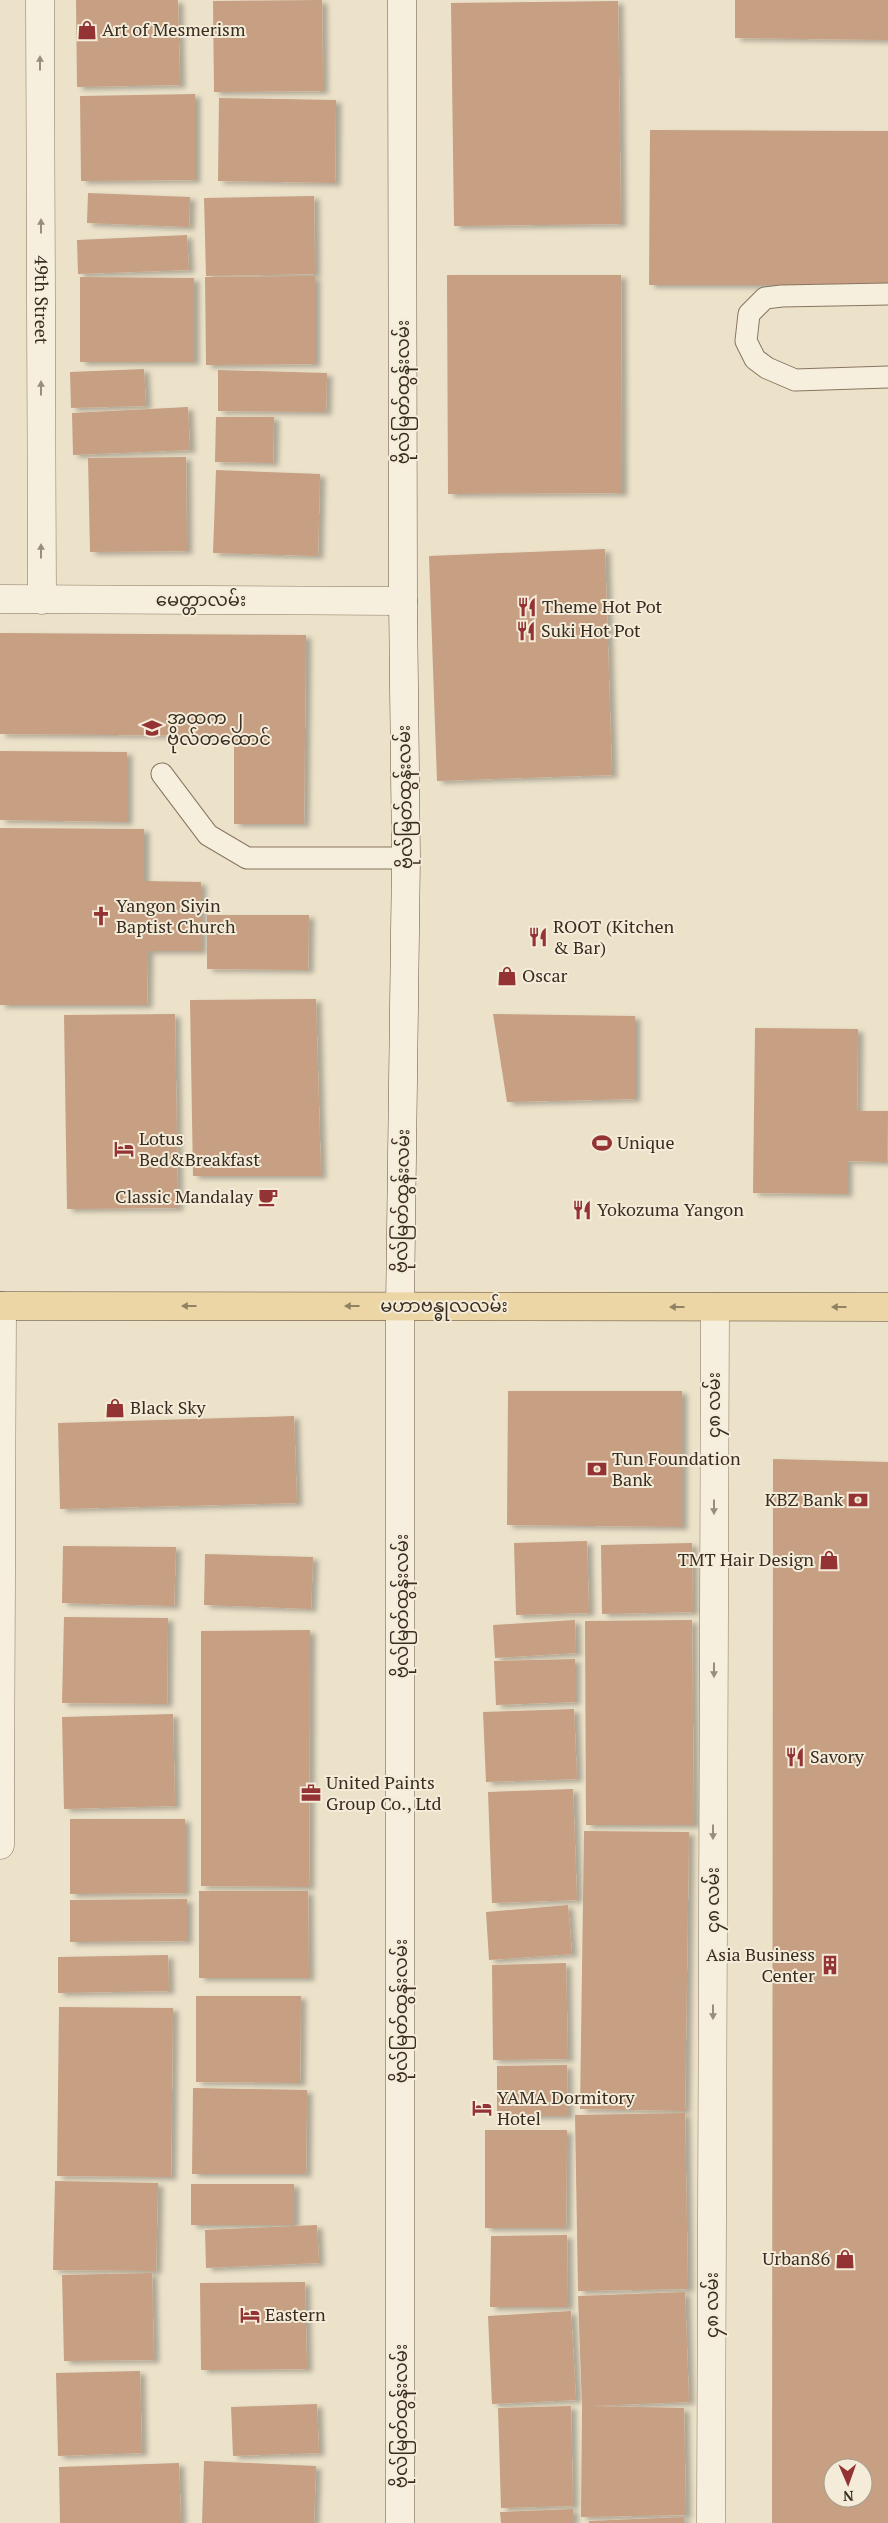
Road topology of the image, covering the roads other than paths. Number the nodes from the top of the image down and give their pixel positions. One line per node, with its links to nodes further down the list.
1 (40, 0): 6 (street, 49th Street, one-way to 1)
2 (402, 0): 7 (street, ဗိုလ်မြတ်ထွန်းလမ်း)
3 (888, 294): 4 (lane)
4 (888, 377)
5 (0, 599): 6 (street, မေတ္တာလမ်း)
6 (42, 600): 7 (street, မေတ္တာလမ်း)
7 (403, 601): 9 (street, ဗိုလ်မြတ်ထွန်းလမ်း)
8 (162, 774): 9 (lane)
9 (406, 858): 11 (street, ဗိုလ်မြတ်ထွန်းလမ်း)
10 (1, 1306): 11 (main road, မဟာဗန္ဓုလလမ်း, one-way to 10); 14 (street)
11 (400, 1306): 12 (main road, မဟာဗန္ဓုလလမ်း, one-way to 11); 15 (street, ဗိုလ်မြတ်ထွန်းလမ်း)
12 (715, 1307): 13 (main road, မဟာဗန္ဓုလလမ်း, one-way to 12); 16 (street, ၄၈ လမ်း, one-way to 16)
13 (888, 1308)
14 (0, 1845)
15 (400, 2523)
16 (711, 2523)

